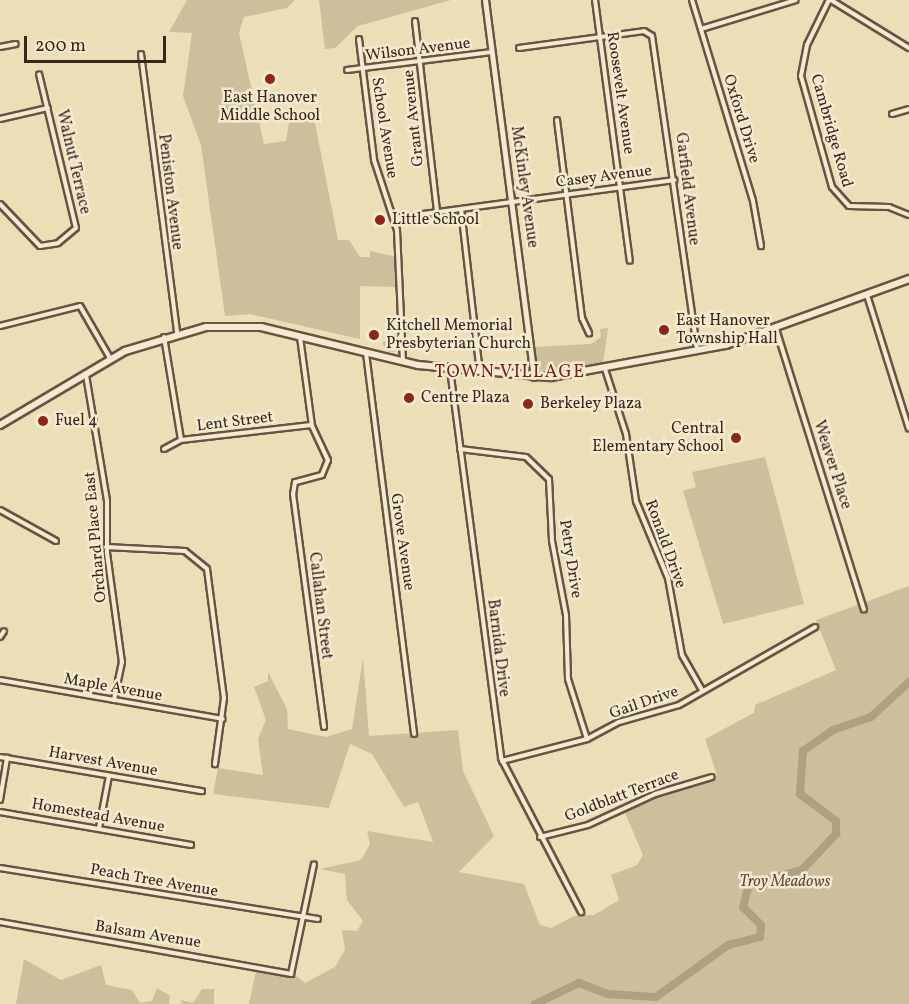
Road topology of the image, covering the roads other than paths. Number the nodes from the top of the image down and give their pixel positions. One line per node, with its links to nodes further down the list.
1 (485, 0): 15 (street, McKinley Avenue)
2 (595, 0): 9 (street, Roosevelt Avenue)
3 (692, 0): 8 (street, Oxford Drive)
4 (796, 0): 6 (street)
5 (830, 0): 14 (street); 33 (street, Cambridge Road)
6 (782, 2): 8 (street)
7 (415, 21): 17 (street, Grant Avenue)
8 (701, 29): 35 (street, Oxford Drive)
9 (600, 37): 13 (street); 26 (street, Garfield Avenue); 27 (street, Roosevelt Avenue)
10 (359, 39): 18 (street, School Avenue)
11 (16, 44): 12 (street)
12 (0, 47)
13 (519, 48)
14 (909, 48)
15 (492, 52): 17 (street, Wilson Avenue); 29 (street, McKinley Avenue)
16 (141, 54): 41 (street, Peniston Avenue)
17 (421, 62): 18 (street, Wilson Avenue); 32 (street, Grant Avenue)
18 (363, 69): 19 (street, Wilson Avenue); 34 (street, School Avenue)
19 (347, 70)
20 (39, 74): 21 (street, Walnut Terrace)
21 (48, 108): 24 (street); 30 (street, Walnut Terrace)
22 (909, 110): 23 (street)
23 (892, 114)
24 (0, 119)
25 (557, 120): 28 (street)
26 (674, 180): 27 (street, Casey Avenue); 45 (street, Garfield Avenue)
27 (621, 188): 28 (street, Casey Avenue); 36 (street, Roosevelt Avenue)
28 (567, 194): 29 (street, Casey Avenue); 42 (street)
29 (512, 201): 31 (street, Casey Avenue); 53 (street, McKinley Avenue)
30 (0, 204)
31 (461, 209): 32 (street, Casey Avenue); 52 (street)
32 (437, 213): 34 (street, Casey Avenue)
33 (909, 214)
34 (394, 218): 48 (street, School Avenue)
35 (761, 246)
36 (630, 261)
37 (909, 279): 38 (main road)
38 (867, 295): 40 (main road); 56 (street)
39 (0, 326): 47 (street)
40 (776, 329): 45 (main road); 63 (street, Weaver Place)
41 (177, 333): 43 (main road); 44 (main road)
42 (589, 333)
43 (300, 335): 46 (main road); 55 (street)
44 (164, 336): 47 (main road); 57 (street)
45 (697, 350): 50 (main road)
46 (366, 353): 48 (main road); 72 (street, Grove Avenue)
47 (110, 358): 51 (main road)
48 (403, 362): 49 (main road)
49 (450, 369): 52 (main road); 59 (street, Barnida Drive)
50 (605, 369): 53 (main road); 68 (street, Ronald Drive)
51 (85, 371): 54 (main road); 62 (street, Orchard Place East)
52 (480, 373): 53 (main road)
53 (534, 377)
54 (0, 425)
55 (311, 425): 57 (street, Lent Street); 71 (street, Callahan Street)
56 (909, 429)
57 (181, 440): 58 (street, Lent Street)
58 (164, 449)
59 (460, 449): 73 (street, Petry Drive); 76 (street, Barnida Drive)
60 (0, 510): 61 (street)
61 (56, 541)
62 (106, 547): 69 (street, Orchard Place East); 70 (street)
63 (864, 609)
64 (815, 627): 68 (street, Gail Drive)
65 (4, 631): 66 (street)
66 (0, 637)
67 (0, 680): 69 (street, Maple Avenue)
68 (702, 690): 73 (street, Gail Drive)
69 (114, 700): 70 (street, Maple Avenue)
70 (223, 719): 77 (street)
71 (324, 727)
72 (414, 734)
73 (587, 739): 76 (street, Gail Drive)
74 (0, 757): 75 (street, Harvest Avenue)
75 (7, 758): 78 (street, Harvest Avenue); 81 (street)
76 (502, 761): 84 (street, Barnida Drive)
77 (215, 764)
78 (109, 776): 80 (street, Harvest Avenue); 83 (street)
79 (712, 777): 84 (street, Goldblatt Terrace)
80 (202, 791)
81 (0, 800)
82 (0, 812): 83 (street, Homestead Avenue)
83 (99, 828): 85 (street, Homestead Avenue)
84 (540, 837): 88 (street, Barnida Drive)
85 (191, 844)
86 (314, 864): 89 (street)
87 (0, 868): 89 (street, Peach Tree Avenue)
88 (581, 912)
89 (304, 918): 90 (street, Peach Tree Avenue); 91 (street, Balsam Avenue)
90 (318, 919)
91 (0, 922)

